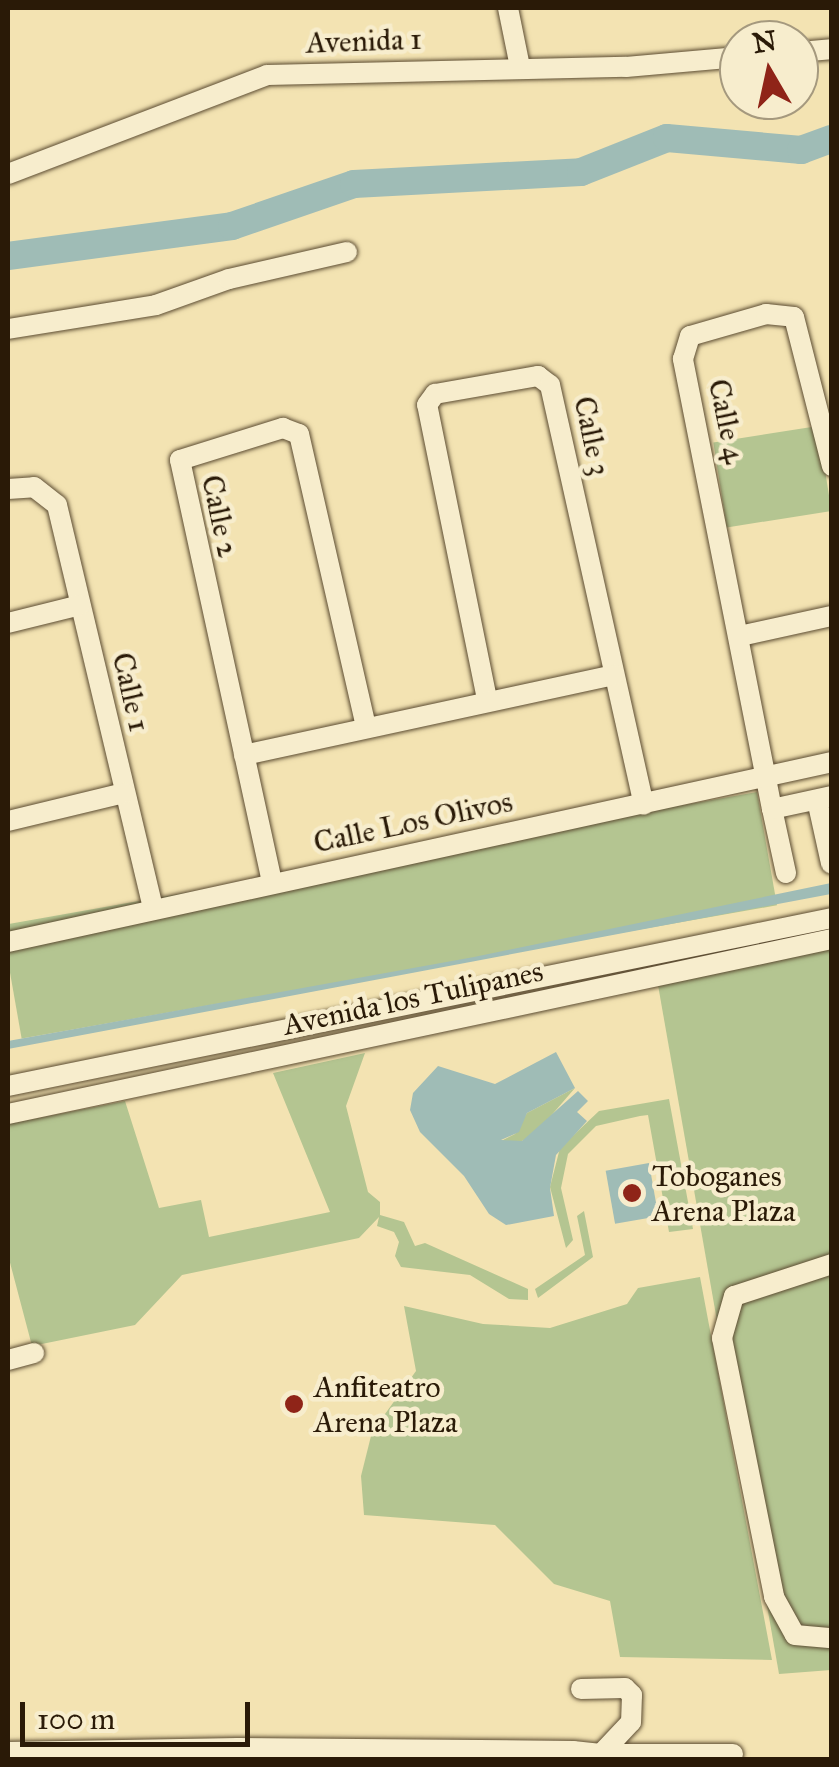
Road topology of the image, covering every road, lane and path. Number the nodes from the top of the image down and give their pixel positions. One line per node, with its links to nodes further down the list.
1 (508, 8): 3 (street)
2 (719, 59): 3 (street, Avenida 1)
3 (520, 67): 4 (street, Avenida 1)
4 (8, 174)
5 (347, 252): 6 (street)
6 (8, 328)
7 (832, 466): 12 (street, Calle 4)
8 (8, 490): 9 (street, Calle 1)
9 (80, 606): 11 (street); 19 (street, Calle 1)
10 (832, 616): 12 (street)
11 (8, 623)
12 (740, 636): 18 (street, Calle 4)
13 (612, 675): 14 (street); 14 (street, Calle 3); 21 (street, Calle 3)
14 (486, 699): 15 (street)
15 (366, 726): 16 (street); 16 (street, Calle 2)
16 (244, 755): 26 (street, Calle 2)
17 (832, 762): 18 (street, Calle Los Olivos)
18 (765, 776): 21 (street, Calle Los Olivos); 22 (street, Calle 4)
19 (124, 793): 23 (street); 27 (street, Calle 1)
20 (824, 798): 22 (street); 24 (street)
21 (644, 805): 26 (street, Calle Los Olivos)
22 (772, 809): 25 (street, Calle 4)
23 (8, 821)
24 (831, 864)
25 (786, 873)
26 (272, 882): 27 (street, Calle Los Olivos)
27 (153, 909): 30 (street, Calle Los Olivos)
28 (832, 918): 31 (street, Avenida los Tulipanes)
29 (832, 939): 32 (street, Avenida los Tulipanes)
30 (8, 942)
31 (228, 1042): 32 (street); 33 (street, Avenida los Tulipanes)
32 (232, 1067): 34 (street, Avenida los Tulipanes)
33 (8, 1086)
34 (8, 1114)
35 (832, 1264): 38 (street)
36 (34, 1353): 37 (street)
37 (8, 1360)
38 (832, 1638)
39 (580, 1689): 45 (street)
40 (8, 1752): 43 (street)
41 (238, 1754): 43 (street); 44 (street)
42 (734, 1754): 45 (street)
43 (214, 1755)
44 (573, 1756): 45 (street)
45 (601, 1757)

